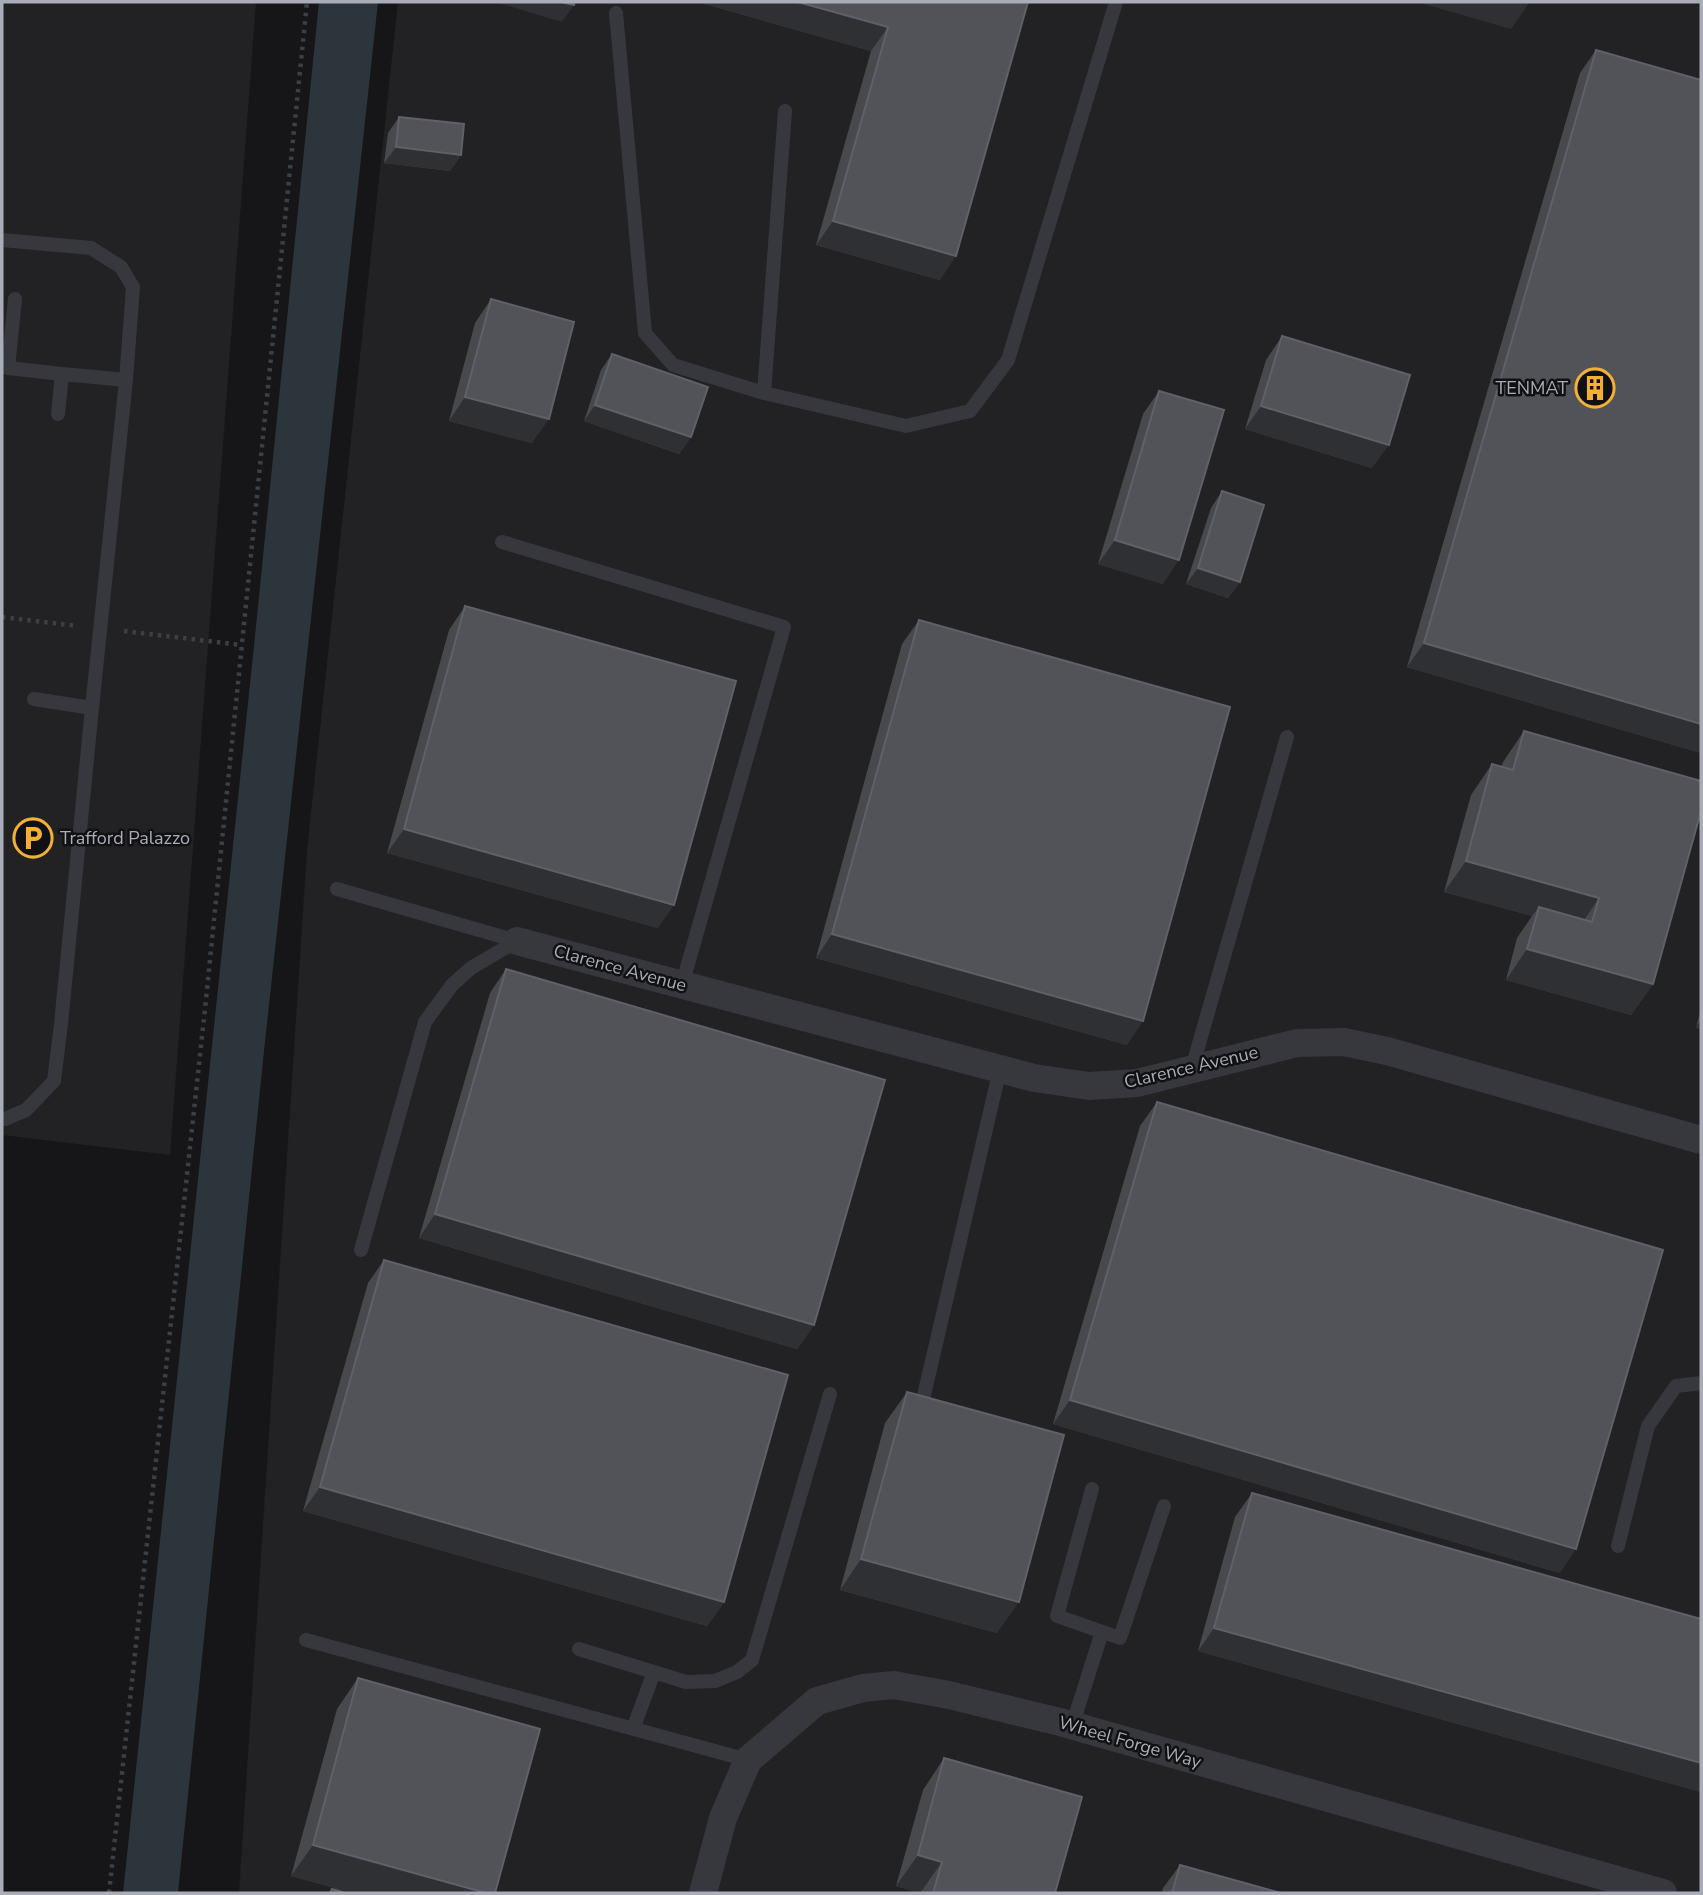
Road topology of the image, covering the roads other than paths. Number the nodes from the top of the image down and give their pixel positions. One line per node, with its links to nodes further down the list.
1 (1116, 2): 8 (lane)
2 (616, 13): 8 (lane)
3 (785, 111): 8 (lane)
4 (2, 240): 7 (lane)
5 (15, 299): 6 (lane)
6 (62, 374): 7 (lane); 9 (lane)
7 (126, 380): 12 (lane)
8 (764, 393)
9 (58, 414)
10 (502, 542): 16 (lane)
11 (34, 699): 12 (lane)
12 (92, 708): 19 (lane)
13 (1287, 737): 17 (lane)
14 (337, 889): 15 (lane)
15 (517, 941): 16 (street, Clarence Avenue); 21 (lane)
16 (682, 985): 18 (street, Clarence Avenue)
17 (1192, 1068): 18 (street, Clarence Avenue); 20 (street, Clarence Avenue)
18 (1000, 1069): 24 (lane)
19 (2, 1119)
20 (1701, 1140)
21 (361, 1250)
22 (1701, 1383): 27 (lane)
23 (830, 1394): 31 (lane)
24 (921, 1408)
25 (1092, 1489): 28 (lane)
26 (1164, 1506): 28 (lane)
27 (1618, 1546)
28 (1102, 1632): 32 (lane)
29 (306, 1640): 33 (lane)
30 (579, 1649): 31 (lane)
31 (654, 1672): 33 (lane)
32 (1072, 1726): 34 (street, Wheel Forge Way); 36 (street, Wheel Forge Way)
33 (634, 1729): 34 (lane)
34 (748, 1760): 35 (street, Wheel Forge Way)
35 (703, 1893)
36 (1662, 1893)

